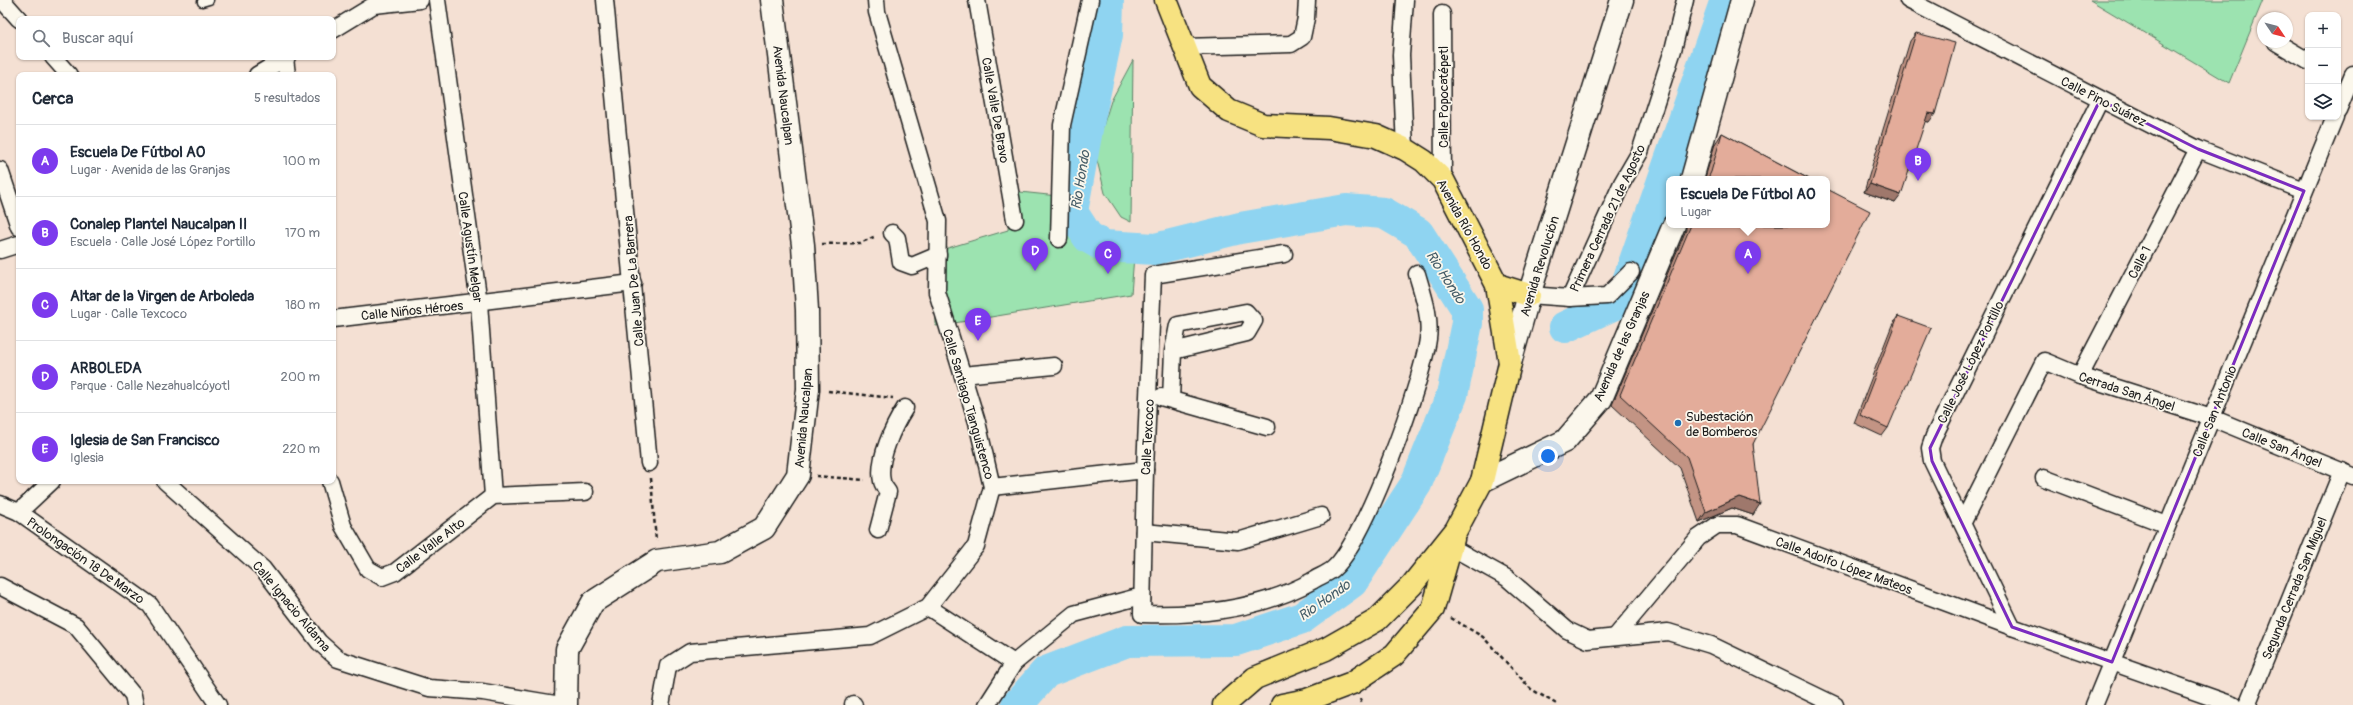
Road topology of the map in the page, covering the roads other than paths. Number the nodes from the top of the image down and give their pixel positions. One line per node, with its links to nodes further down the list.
1 (2, 0): 17 (street)
2 (420, 0): 18 (street)
3 (438, 0): 53 (street, Calle Agustín Melgar)
4 (606, 0): 49 (street, Calle Juan De La Barrera)
5 (772, 0): 94 (main road, Avenida Naucalpan)
6 (876, 0): 46 (street, Calle Santiago Tianguistenco)
7 (977, 0): 39 (street, Calle Valle De Bravo)
8 (1090, 0): 42 (street)
9 (1166, 0): 19 (main road, Avenida Río Hondo)
10 (1307, 0): 19 (street)
11 (1405, 0): 32 (street)
12 (1622, 0): 51 (main road, Avenida Revolución)
13 (1685, 0): 52 (street, Primera Cerrada 21 de Agosto)
14 (1742, 0): 35 (main road)
15 (1908, 0): 29 (street, Calle Pino Suárez)
16 (1442, 14): 36 (street, Calle Popocatépetl)
17 (16, 16)
18 (336, 28)
19 (1183, 47): 32 (main road, Avenida Río Hondo)
20 (2286, 48): 21 (street)
21 (2305, 59)
22 (56, 60): 25 (street)
23 (283, 60): 26 (street)
24 (286, 60): 27 (street)
25 (66, 72)
26 (262, 72)
27 (287, 72)
28 (2347, 79): 30 (street)
29 (2100, 100): 33 (street, Calle Pino Suárez); 79 (street, Calle José López Portillo)
30 (2341, 100)
31 (2334, 120): 37 (street, Calle San Antonio)
32 (1405, 149): 36 (main road, Avenida Río Hondo)
33 (2198, 149): 37 (street, Calle Pino Suárez); 59 (street, Calle 1)
34 (0, 170): 38 (street)
35 (1693, 176)
36 (1443, 180): 50 (main road, Avenida Río Hondo)
37 (2304, 191): 63 (street, Calle San Antonio)
38 (16, 218)
39 (1015, 220)
40 (1673, 228): 69 (main road, Avenida de las Granjas)
41 (892, 233): 46 (street)
42 (1059, 239)
43 (16, 245): 44 (street)
44 (0, 250)
45 (1284, 254): 60 (street, Calle Texcoco)
46 (938, 255): 58 (street, Calle Santiago Tianguistenco)
47 (1631, 272): 52 (street)
48 (1417, 274): 85 (street)
49 (633, 283): 53 (street, Calle Niños Héroes); 65 (street, Calle Juan De La Barrera)
50 (1498, 284): 51 (main road); 56 (main road, Avenida Río Hondo)
51 (1529, 295): 52 (street); 56 (main road, Avenida Revolución)
52 (1570, 298)
53 (479, 303): 54 (street, Calle Niños Héroes); 75 (street, Calle Agustín Melgar)
54 (336, 319)
55 (1173, 351): 55 (street); 61 (street)
56 (1510, 362): 69 (main road, Avenida Revolución)
57 (1054, 366): 58 (street)
58 (962, 375): 73 (street, Calle Santiago Tianguistenco)
59 (2080, 376): 63 (street, Cerrada San Ángel); 79 (street, Cerrada San Ángel)
60 (1149, 396): 61 (street); 66 (street, Calle Texcoco)
61 (1171, 398): 64 (street)
62 (905, 408): 81 (street)
63 (2212, 418): 67 (street, Calle San Ángel); 80 (street, Calle San Antonio)
64 (1267, 427)
65 (649, 463)
66 (1145, 470): 73 (street); 82 (street, Calle Texcoco)
67 (2348, 474): 102 (street, Segunda Cerrada San Miguel)
68 (2044, 478): 80 (street)
69 (1482, 481): 83 (main road, Avenida Revolución)
70 (49, 484): 77 (street)
71 (168, 484): 93 (street, Calle Ignacio Aldama)
72 (330, 484): 75 (street, Calle Valle Alto)
73 (992, 487): 86 (street, Calle Santiago Tianguistenco)
74 (585, 492): 75 (street)
75 (493, 496)
76 (0, 504): 77 (street, Prolongación 18 De Marzo)
77 (19, 512): 92 (street, Prolongación 18 De Marzo)
78 (1321, 516): 82 (street)
79 (1963, 522): 87 (street, Calle José López Portillo)
80 (2167, 525): 89 (street, Calle San Antonio)
81 (878, 530)
82 (1144, 532): 85 (street, Calle Texcoco)
83 (1453, 539): 88 (street); 97 (main road, Avenida Revolución); 98 (main road, Avenida Revolución)
84 (0, 586): 91 (street)
85 (1142, 606): 90 (street)
86 (928, 607): 90 (street); 95 (street, Calle Santiago Tianguistenco)
87 (2012, 627): 88 (street, Calle Adolfo López Mateos); 89 (street, Calle Adolfo López Mateos)
88 (1616, 636): 99 (street)
89 (2112, 662): 100 (street, Calle San Antonio); 101 (street, Calle Adolfo López Mateos)
90 (1014, 663): 96 (street)
91 (135, 705)
92 (218, 705)
93 (561, 705)
94 (566, 705)
95 (661, 705)
96 (987, 705)
97 (1224, 705)
98 (1282, 705)
99 (1836, 705)
100 (2094, 705)
101 (2234, 705)
102 (2247, 705)

